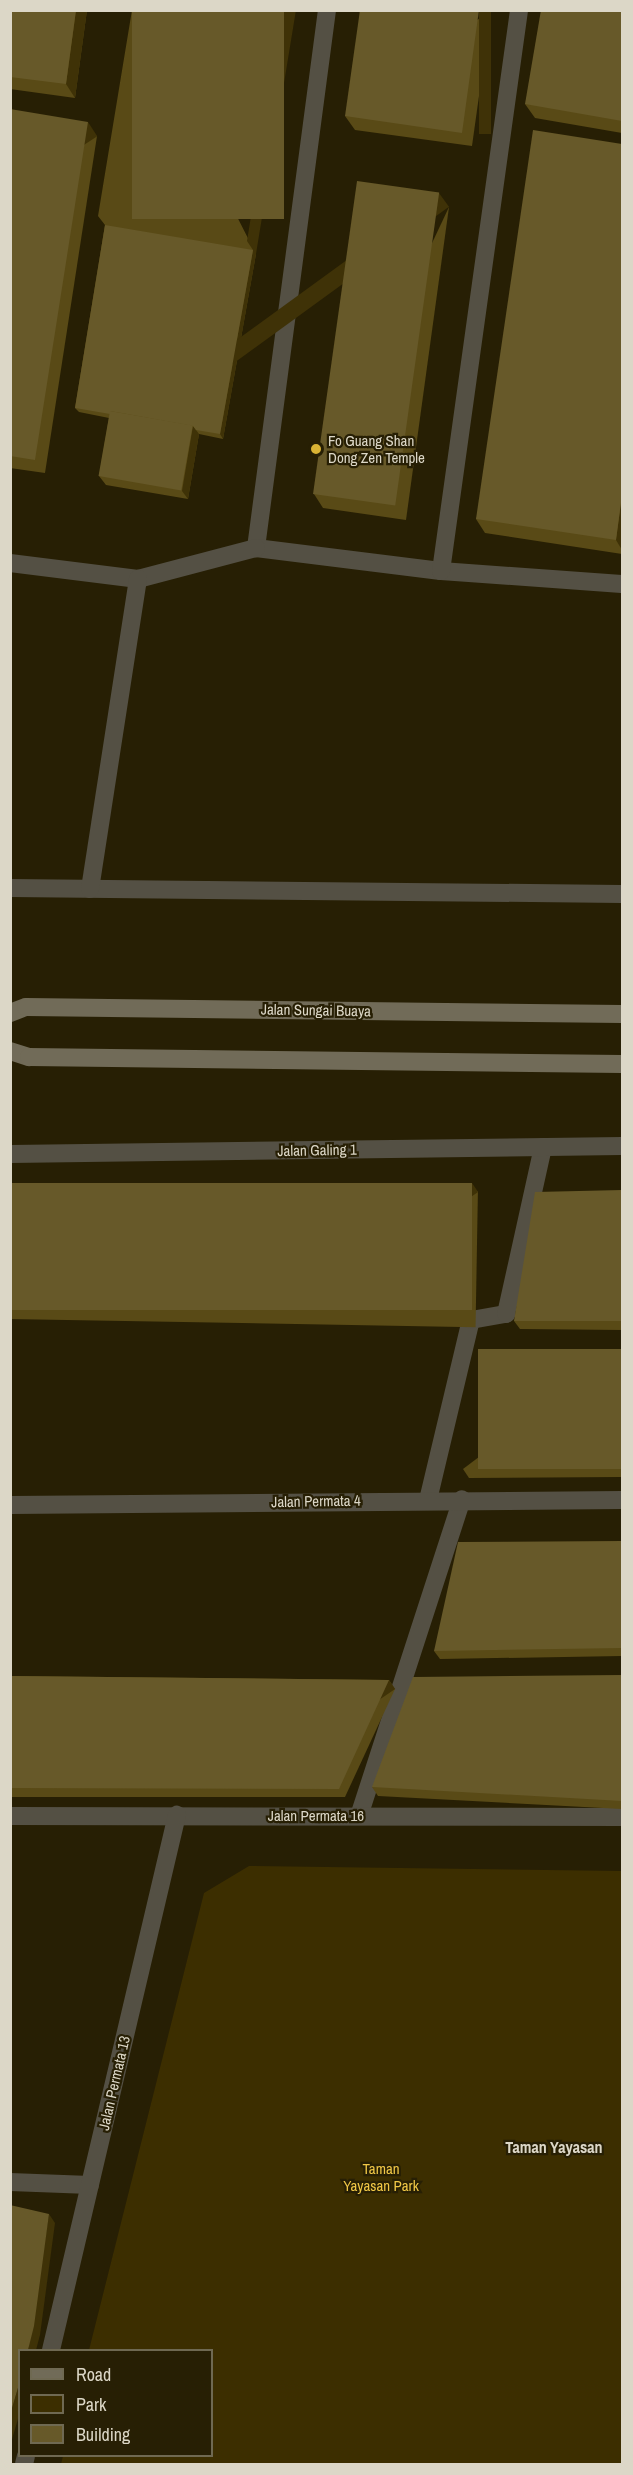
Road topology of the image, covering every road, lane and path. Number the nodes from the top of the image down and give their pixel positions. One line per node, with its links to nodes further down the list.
1 (327, 10): 3 (street)
2 (519, 10): 5 (street)
3 (256, 548): 5 (street); 6 (street)
4 (10, 563): 6 (street)
5 (441, 571): 7 (street)
6 (138, 579): 9 (street)
7 (622, 584)
8 (10, 888): 9 (street)
9 (90, 889): 10 (street)
10 (622, 894)
11 (10, 1013): 12 (street, Jalan Sungai Buaya)
12 (622, 1014)
13 (10, 1051): 14 (street)
14 (622, 1064)
15 (622, 1146): 16 (street, Jalan Galing 1)
16 (543, 1147): 17 (street, Jalan Galing 1); 19 (street)
17 (10, 1154)
18 (462, 1499): 19 (street, Jalan Permata 4); 20 (street, Jalan Permata 4); 24 (street)
19 (428, 1500): 21 (street, Jalan Permata 4)
20 (622, 1500)
21 (10, 1505)
22 (177, 1815): 23 (street, Jalan Permata 16); 24 (street, Jalan Permata 16); 27 (street, Jalan Permata 13)
23 (10, 1816)
24 (359, 1816): 25 (street, Jalan Permata 16)
25 (622, 1817)
26 (10, 2182): 27 (street)
27 (90, 2185): 28 (street, Jalan Permata 13)
28 (51, 2349)

